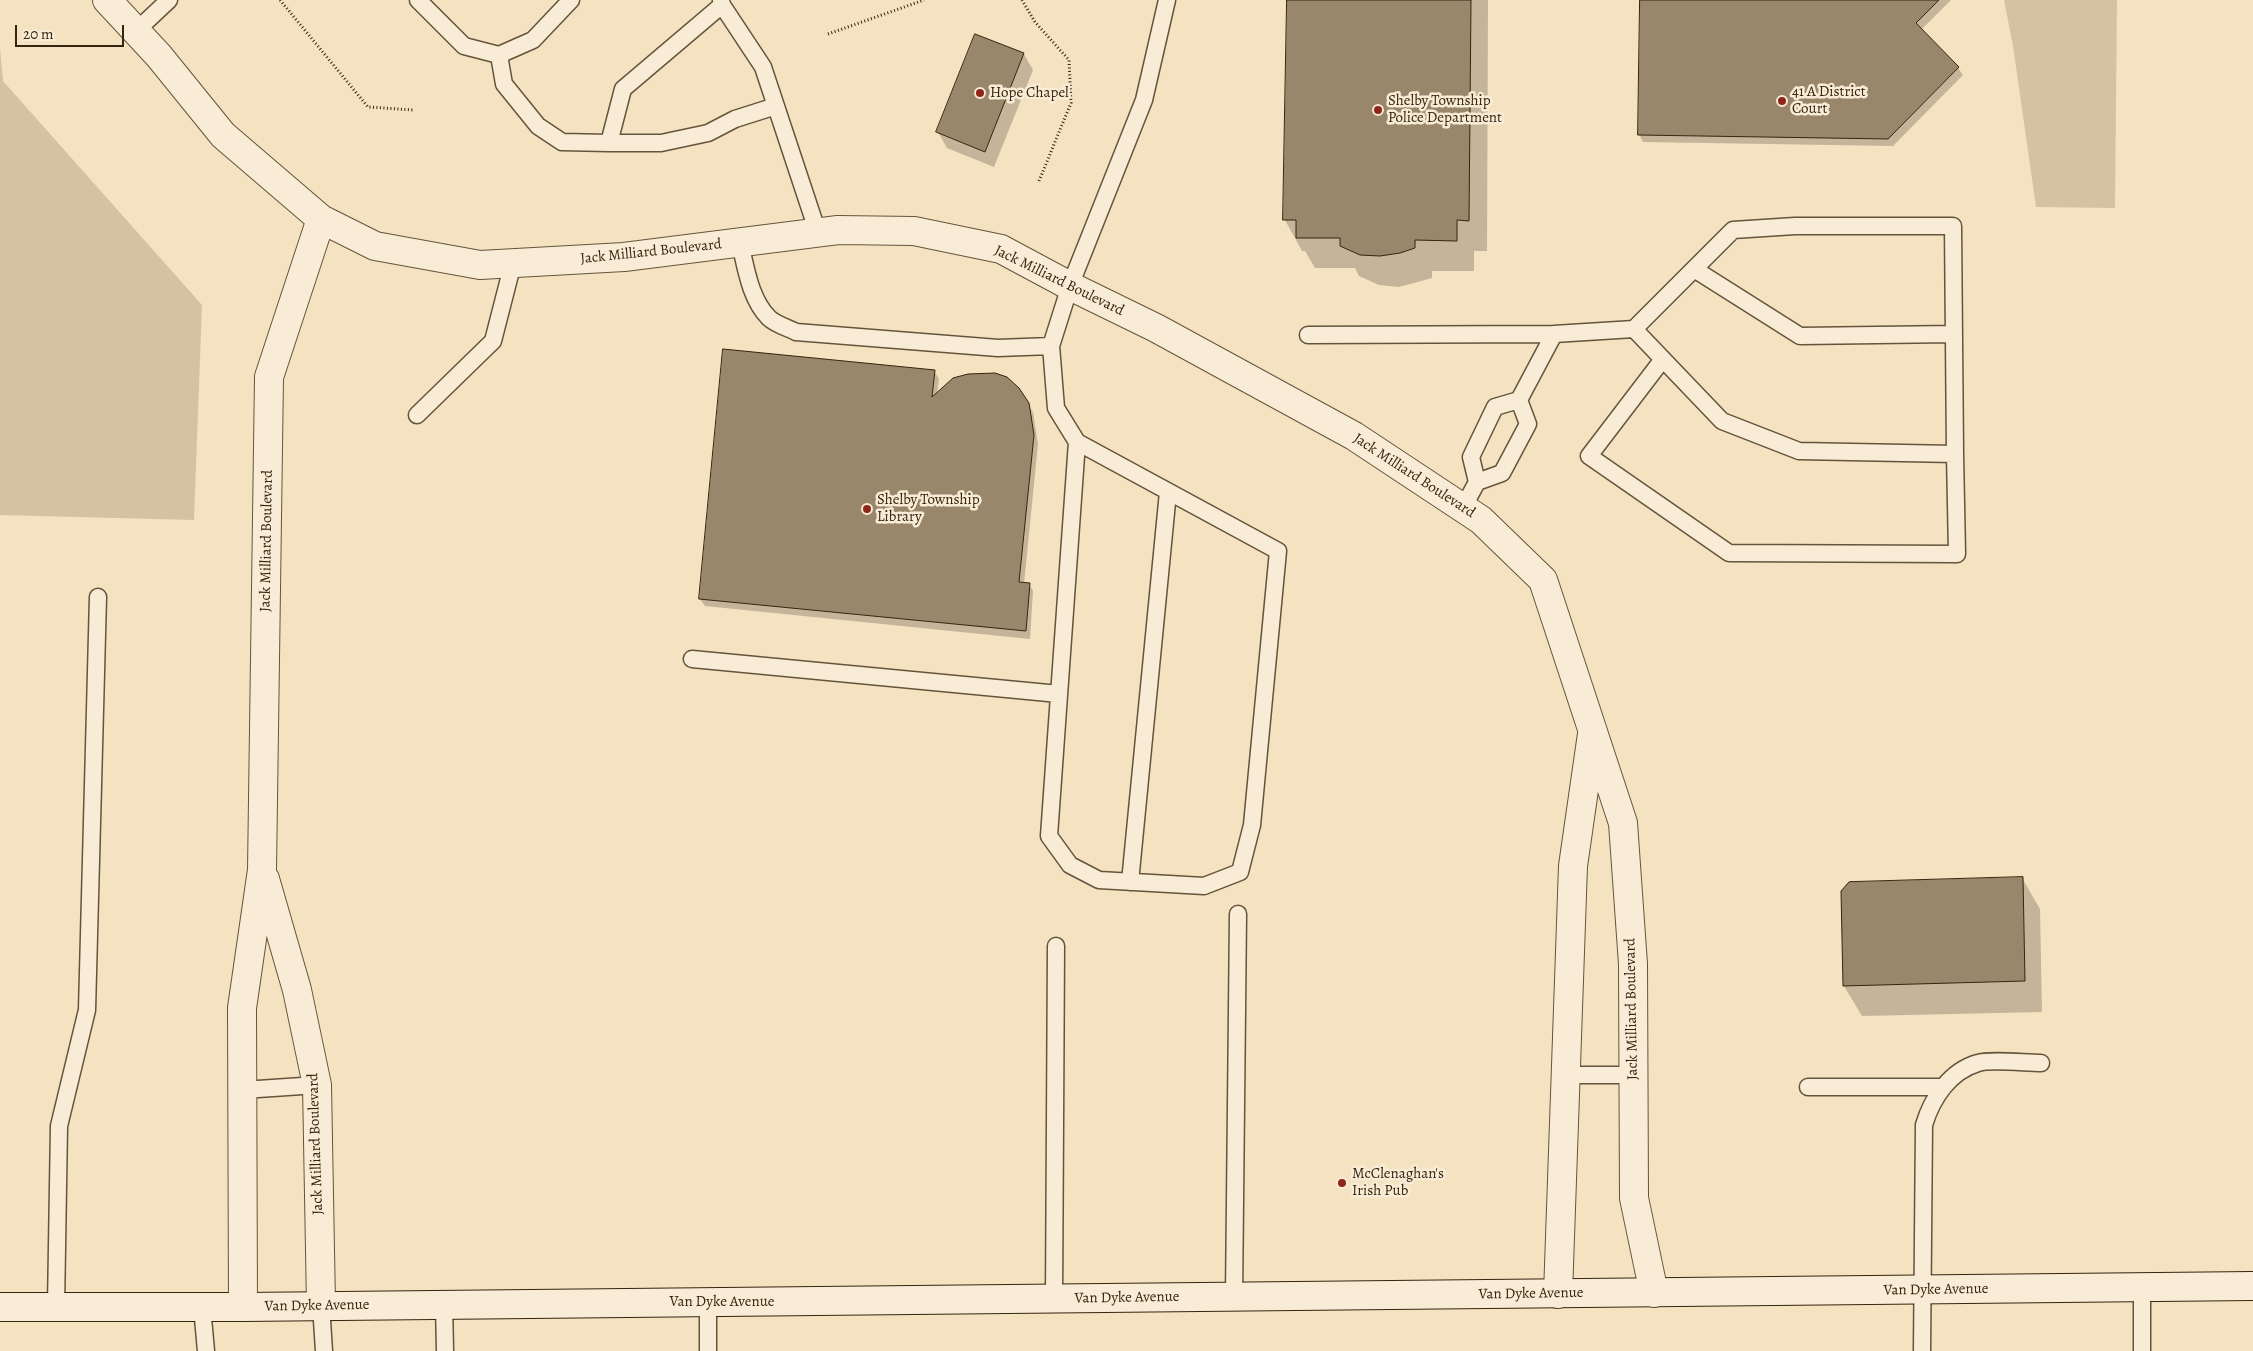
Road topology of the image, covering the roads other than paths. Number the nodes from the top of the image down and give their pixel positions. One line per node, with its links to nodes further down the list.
1 (107, 0): 7 (street, Jack Milliard Boulevard)
2 (169, 0): 7 (lane)
3 (418, 0): 8 (lane)
4 (571, 0): 8 (lane)
5 (1167, 0): 16 (lane)
6 (722, 3): 9 (lane); 10 (lane)
7 (136, 31): 11 (street, Jack Milliard Boulevard)
8 (499, 54): 10 (lane)
9 (776, 106): 10 (lane); 12 (lane)
10 (609, 144)
11 (321, 219): 14 (street, Jack Milliard Boulevard); 34 (street, Jack Milliard Boulevard)
12 (818, 233): 13 (street, Jack Milliard Boulevard); 16 (street, Jack Milliard Boulevard)
13 (740, 243): 14 (street, Jack Milliard Boulevard); 21 (lane)
14 (513, 263): 24 (lane)
15 (1694, 269): 17 (lane); 19 (lane); 19 (lane)
16 (1070, 286): 21 (lane); 29 (street, Jack Milliard Boulevard)
17 (1634, 329): 18 (lane); 22 (lane)
18 (1554, 334): 20 (lane); 23 (lane)
19 (1954, 334): 26 (lane)
20 (1308, 335)
21 (1051, 346): 25 (lane)
22 (1663, 359): 26 (lane); 26 (lane)
23 (1519, 400): 27 (lane); 27 (lane)
24 (417, 415)
25 (1077, 442): 28 (lane); 32 (lane)
26 (1955, 454)
27 (1477, 482): 29 (lane)
28 (1168, 492): 35 (lane); 35 (lane)
29 (1463, 508): 33 (street, Jack Milliard Boulevard)
30 (98, 597): 56 (lane)
31 (692, 659): 32 (lane)
32 (1059, 694): 35 (lane)
33 (1592, 728): 39 (street, Jack Milliard Boulevard); 40 (street, Jack Milliard Boulevard)
34 (262, 870): 41 (street, Jack Milliard Boulevard); 44 (street, Jack Milliard Boulevard)
35 (1130, 882)
36 (1238, 914): 50 (lane)
37 (1056, 946): 51 (lane)
38 (2041, 1063): 43 (lane)
39 (1566, 1075): 40 (lane); 49 (street, Jack Milliard Boulevard)
40 (1634, 1075): 48 (street, Jack Milliard Boulevard)
41 (317, 1085): 44 (lane); 54 (street, Jack Milliard Boulevard)
42 (1808, 1087): 43 (lane)
43 (1942, 1087): 47 (lane)
44 (243, 1090): 58 (street, Jack Milliard Boulevard)
45 (2253, 1286): 46 (street, Van Dyke Avenue)
46 (2142, 1288): 47 (street, Van Dyke Avenue); 64 (lane)
47 (1923, 1290): 48 (street, Van Dyke Avenue); 63 (lane)
48 (1654, 1293): 49 (street, Van Dyke Avenue)
49 (1558, 1294): 50 (street, Van Dyke Avenue)
50 (1234, 1297): 51 (street, Van Dyke Avenue)
51 (1054, 1299): 52 (street, Van Dyke Avenue)
52 (708, 1302): 53 (street, Van Dyke Avenue); 62 (lane)
53 (444, 1304): 54 (street, Van Dyke Avenue); 61 (lane)
54 (321, 1305): 58 (street, Van Dyke Avenue); 60 (lane)
55 (0, 1306): 56 (street, Van Dyke Avenue)
56 (56, 1307): 57 (street, Van Dyke Avenue)
57 (202, 1307): 58 (street, Van Dyke Avenue); 59 (lane)
58 (243, 1307)
59 (206, 1351)
60 (324, 1351)
61 (445, 1351)
62 (708, 1351)
63 (1922, 1351)
64 (2142, 1351)

